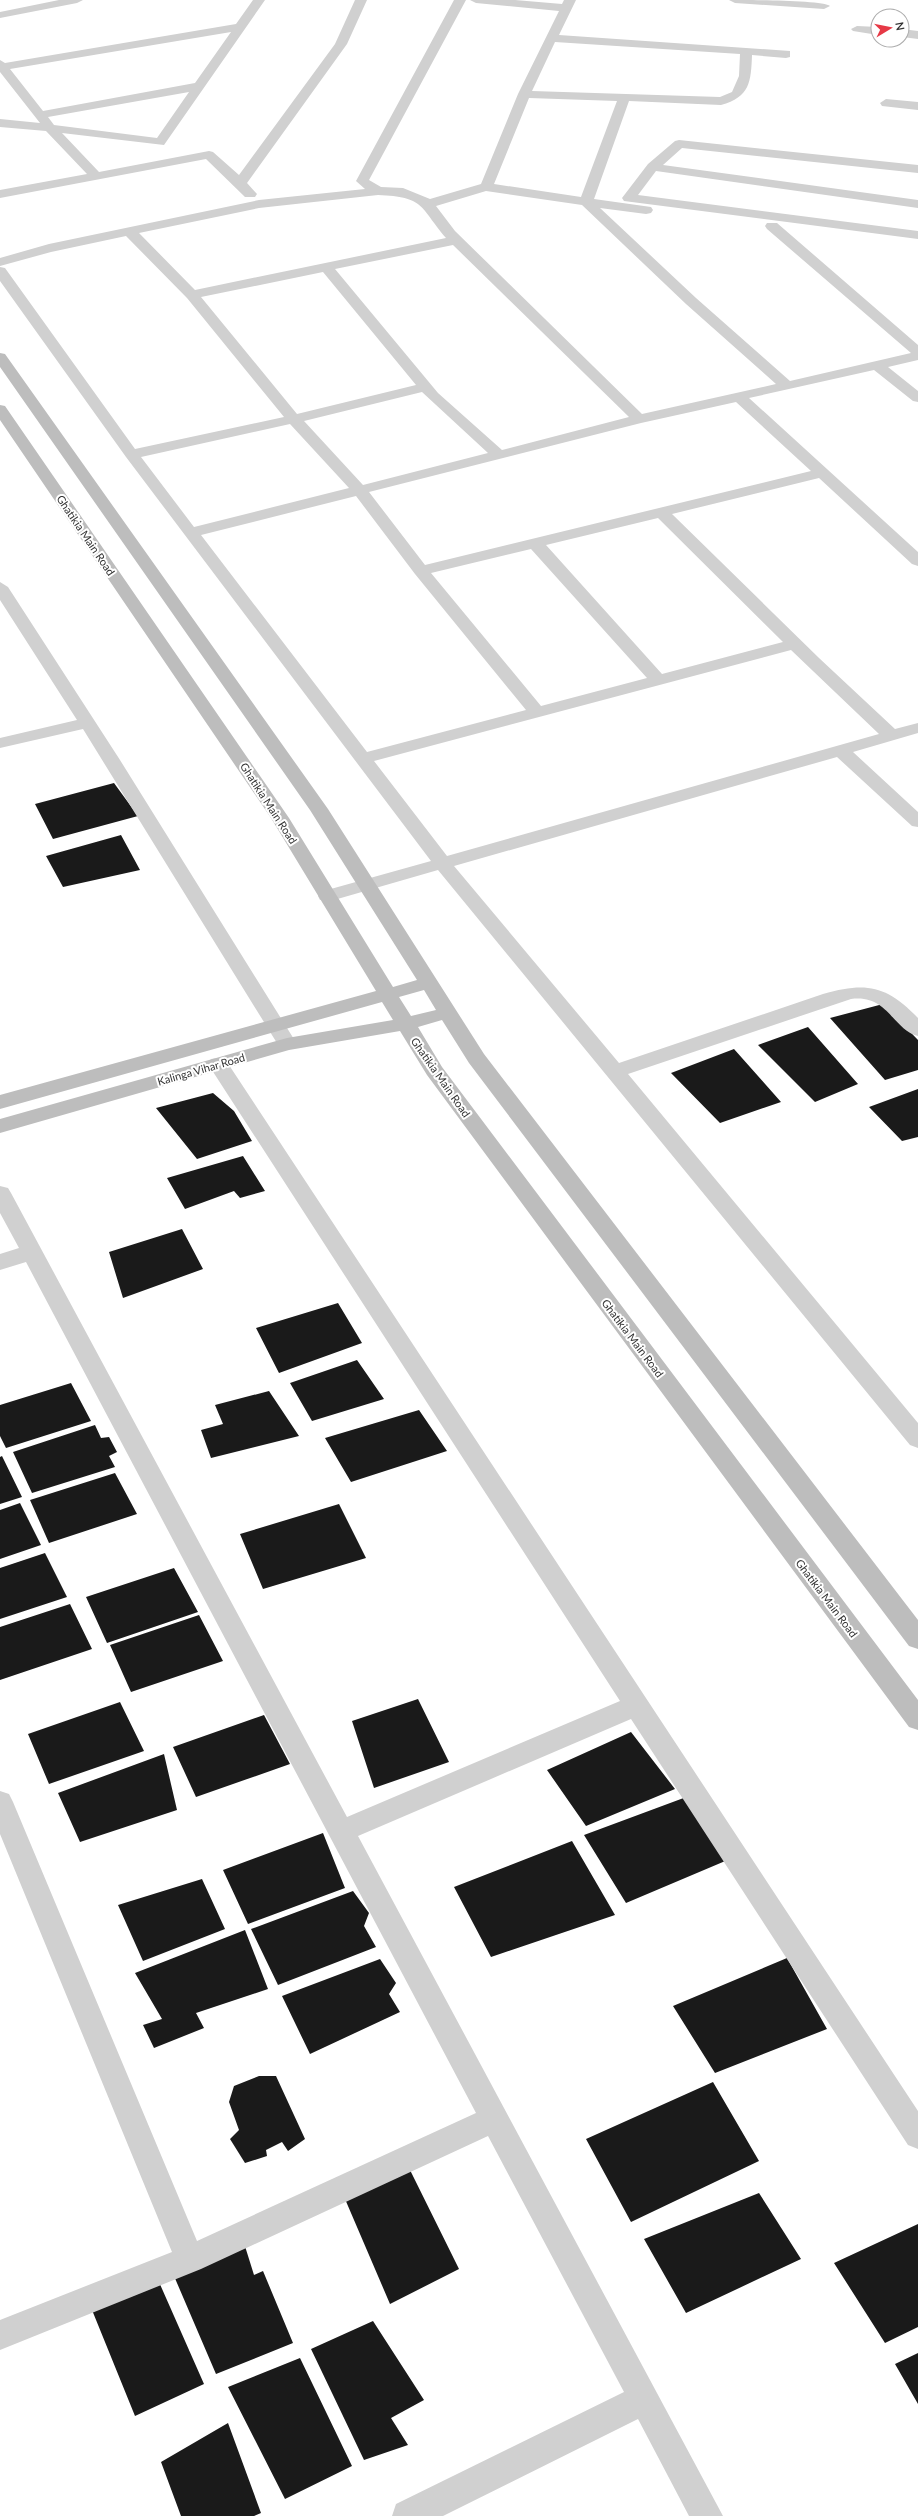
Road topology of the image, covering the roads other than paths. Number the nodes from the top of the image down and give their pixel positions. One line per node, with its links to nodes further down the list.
1 (77, 0): 9 (street)
2 (259, 0): 10 (street)
3 (361, 0): 30 (street)
4 (460, 0): 32 (street)
5 (476, 0): 7 (street)
6 (735, 0): 8 (street)
7 (568, 4): 13 (street)
8 (824, 6)
9 (0, 15)
10 (241, 27): 16 (street); 17 (street)
11 (857, 29): 12 (street)
12 (870, 30)
13 (550, 38): 14 (street); 18 (street)
14 (746, 52): 15 (street); 19 (street)
15 (786, 54)
16 (1, 66): 22 (street)
17 (200, 86): 22 (street); 25 (street)
18 (524, 94): 19 (street); 31 (street)
19 (625, 97): 34 (street)
20 (886, 103): 21 (street)
21 (918, 106)
22 (39, 115): 24 (street)
23 (0, 123): 24 (street)
24 (50, 128): 25 (street); 29 (street)
25 (160, 142): 26 (street)
26 (210, 155): 29 (street); 30 (street)
27 (653, 167): 28 (street); 37 (street); 40 (street)
28 (918, 169)
29 (96, 176): 33 (street)
30 (240, 183): 35 (street)
31 (486, 187): 34 (street); 36 (street)
32 (378, 191): 35 (street); 36 (street)
33 (0, 194)
34 (586, 202): 38 (street); 51 (street)
35 (259, 204): 39 (street)
36 (428, 204): 41 (street)
37 (918, 204)
38 (772, 226): 42 (street); 47 (street)
39 (130, 232): 43 (street); 46 (street)
40 (917, 234)
41 (456, 240): 44 (street); 57 (street)
42 (887, 245)
43 (0, 262)
44 (326, 267): 46 (street); 52 (street)
45 (0, 271): 58 (street)
46 (192, 295): 56 (street)
47 (918, 352)
48 (918, 356): 50 (street)
49 (0, 357): 79 (street)
50 (876, 365): 51 (street); 54 (street)
51 (786, 385): 53 (street)
52 (426, 387): 56 (street); 59 (street)
53 (738, 396): 57 (street); 60 (street)
54 (918, 398)
55 (0, 409): 80 (street, Ghatikia Main Road)
56 (292, 418): 58 (street); 61 (street)
57 (639, 419): 59 (street)
58 (131, 454): 63 (street)
59 (499, 455): 61 (street)
60 (821, 473): 62 (street); 65 (street)
61 (360, 491): 63 (street); 66 (street)
62 (661, 512): 64 (street); 68 (street)
63 (192, 532): 76 (street)
64 (535, 543): 66 (street); 69 (street)
65 (918, 561)
66 (421, 571): 70 (street)
67 (2, 593): 71 (street)
68 (795, 644): 69 (street); 73 (street)
69 (658, 680): 70 (street)
70 (538, 712): 76 (street)
71 (87, 722): 74 (street); 84 (street)
72 (918, 728): 73 (street)
73 (892, 735): 75 (street)
74 (0, 743)
75 (840, 750): 77 (street); 78 (street)
76 (362, 759): 78 (street)
77 (918, 822)
78 (443, 864): 79 (street); 89 (street)
79 (367, 885): 80 (street); 81 (street)
80 (327, 896): 82 (street, Ghatikia Main Road)
81 (428, 983): 82 (street, Kalinga Vihar Road); 83 (street)
82 (387, 994): 84 (street, Kalinga Vihar Road); 85 (street, Ghatikia Main Road)
83 (447, 1013): 85 (street, Kalinga Vihar Road); 96 (street)
84 (275, 1024): 87 (street); 90 (street, Kalinga Vihar Road)
85 (405, 1024): 87 (street, Kalinga Vihar Road); 98 (street, Ghatikia Main Road)
86 (918, 1030): 89 (street)
87 (287, 1044): 88 (street, Kalinga Vihar Road)
88 (218, 1064): 91 (street, Kalinga Vihar Road); 97 (street)
89 (614, 1072): 95 (street)
90 (0, 1102)
91 (0, 1126)
92 (0, 1193): 93 (street)
93 (32, 1252): 94 (street); 100 (street)
94 (0, 1262)
95 (918, 1439)
96 (918, 1639)
97 (637, 1705): 100 (street); 102 (street)
98 (918, 1720)
99 (0, 1802): 103 (street)
100 (342, 1831): 101 (street)
101 (495, 2119): 103 (street); 105 (street)
102 (918, 2136)
103 (190, 2259): 104 (street)
104 (0, 2335)
105 (644, 2398): 106 (street); 107 (street)
106 (408, 2516)
107 (707, 2516)

